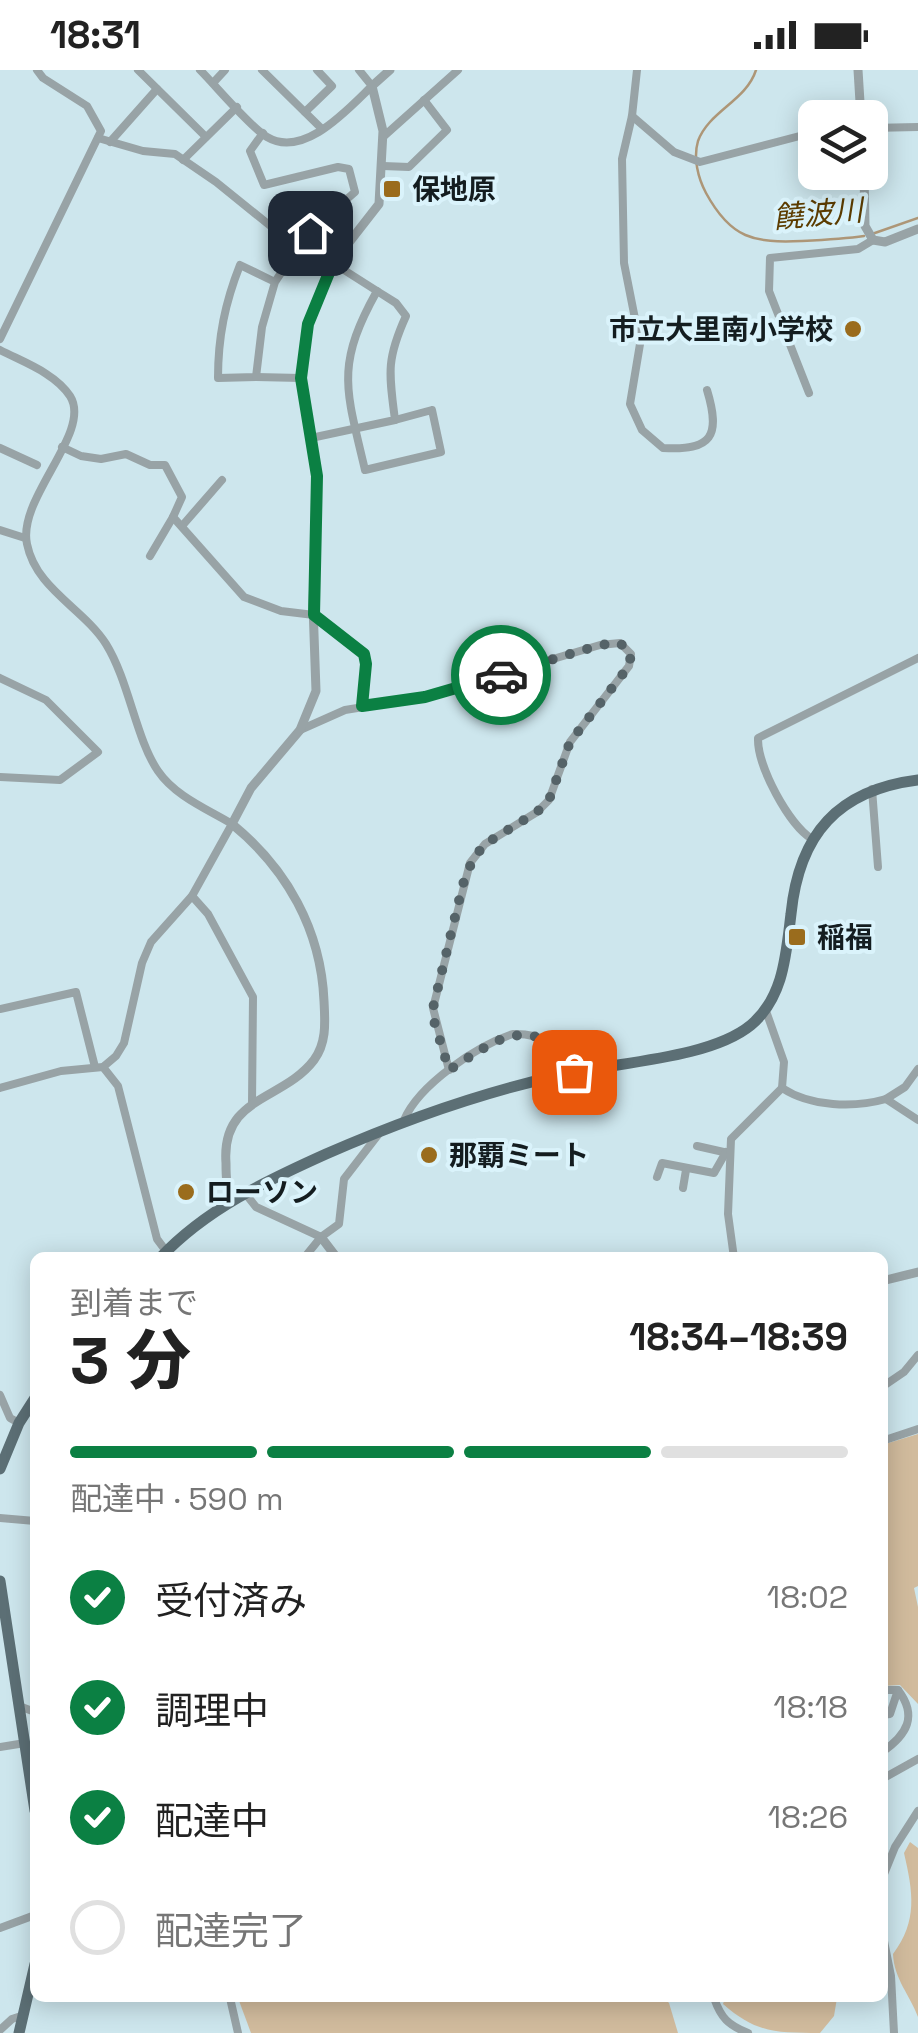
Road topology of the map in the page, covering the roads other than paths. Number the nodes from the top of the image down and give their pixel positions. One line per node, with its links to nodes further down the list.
1 (37, 70): 26 (street)
2 (138, 70): 14 (street)
3 (200, 70): 12 (street)
4 (226, 70): 12 (street)
5 (262, 70): 18 (street)
6 (316, 70): 18 (street)
7 (359, 70): 13 (street)
8 (390, 70): 13 (street)
9 (458, 70): 15 (street)
10 (637, 70): 19 (street)
11 (858, 70): 16 (street)
12 (213, 83): 17 (street)
13 (372, 86): 21 (street); 25 (street)
14 (157, 89): 27 (street); 28 (street)
15 (424, 100): 25 (street); 30 (street)
16 (860, 100)
17 (237, 107): 23 (street); 27 (street)
18 (305, 112): 21 (street)
19 (632, 116): 24 (street); 42 (street)
20 (918, 127): 22 (street)
21 (322, 128): 23 (street)
22 (888, 128)
23 (263, 133): 34 (street)
24 (798, 136)
25 (383, 137): 30 (street)
26 (98, 138): 28 (street); 38 (street)
27 (206, 138): 29 (street)
28 (110, 142): 29 (street)
29 (182, 160): 34 (street)
30 (384, 166): 35 (street)
31 (865, 190): 33 (street)
32 (918, 228): 33 (street)
33 (873, 240): 43 (street)
34 (296, 246): 35 (street); 36 (street)
35 (333, 263): 37 (street); 41 (street)
36 (275, 282): 40 (street); 40 (street)
37 (377, 291): 44 (street); 45 (street)
38 (0, 339)
39 (0, 350): 47 (street)
40 (256, 377): 41 (street)
41 (301, 378): 46 (street)
42 (707, 390)
43 (809, 392)
44 (395, 420): 45 (street); 45 (street)
45 (355, 428): 46 (street)
46 (311, 438): 56 (street)
47 (62, 447): 51 (street); 54 (street)
48 (0, 448): 49 (street)
49 (37, 465)
50 (222, 480): 52 (street)
51 (173, 517): 52 (street); 55 (street)
52 (182, 526): 56 (street)
53 (0, 530): 54 (street)
54 (25, 538): 64 (street)
55 (150, 556)
56 (314, 615): 59 (street); 60 (street)
57 (918, 658): 65 (street)
58 (0, 678): 61 (street)
59 (362, 706): 60 (street); 72 (street)
60 (300, 730): 64 (street)
61 (0, 777)
62 (918, 780): 63 (main road)
63 (872, 789): 65 (main road); 66 (street)
64 (232, 824): 67 (street); 77 (street)
65 (812, 839): 69 (main road)
66 (878, 866)
67 (192, 896): 70 (street); 77 (street)
68 (0, 1009): 70 (street)
69 (766, 1010): 73 (main road); 75 (street)
70 (99, 1067): 74 (street); 88 (street)
71 (918, 1069): 76 (street)
72 (449, 1070): 73 (street); 78 (street)
73 (582, 1070): 78 (main road)
74 (0, 1088)
75 (782, 1088): 76 (street); 82 (street)
76 (886, 1099): 79 (street)
77 (252, 1104): 86 (street)
78 (404, 1120): 80 (main road)
79 (918, 1120)
80 (381, 1131): 86 (main road); 87 (street)
81 (697, 1146): 82 (street)
82 (727, 1152): 83 (street); 92 (street)
83 (686, 1170): 84 (street); 85 (street)
84 (657, 1177)
85 (683, 1188)
86 (239, 1196): 87 (street); 89 (main road)
87 (320, 1237): 90 (street); 91 (street)
88 (162, 1252)
89 (166, 1252)
90 (309, 1252)
91 (333, 1252)
92 (733, 1252)
93 (918, 1272): 94 (street)
94 (888, 1280)
95 (918, 1355): 96 (street)
96 (888, 1383)
97 (0, 1395): 99 (street)
98 (30, 1405): 99 (main road)
99 (18, 1423): 102 (main road)
100 (918, 1429): 101 (street)
101 (888, 1438)
102 (0, 1469)
103 (0, 1518): 104 (street)
104 (30, 1521)
105 (0, 1581): 108 (main road)
106 (888, 1690): 107 (street)
107 (898, 1690): 110 (street); 113 (street)
108 (19, 1706): 109 (street); 111 (main road)
109 (30, 1710)
110 (888, 1714)
111 (25, 1744): 112 (street); 116 (main road)
112 (0, 1748)
113 (888, 1748)
114 (918, 1759): 115 (street)
115 (888, 1775)
116 (30, 1778)
117 (918, 1810): 118 (street)
118 (888, 1864)
119 (30, 1917): 120 (street)
120 (0, 1928)
121 (888, 1961): 130 (street)
122 (30, 1981): 125 (main road)
123 (231, 2002): 128 (street)
124 (716, 2002): 129 (street)
125 (20, 2016): 126 (street); 127 (main road)
126 (0, 2030)
127 (19, 2033)
128 (238, 2033)
129 (748, 2033)
130 (894, 2033)

